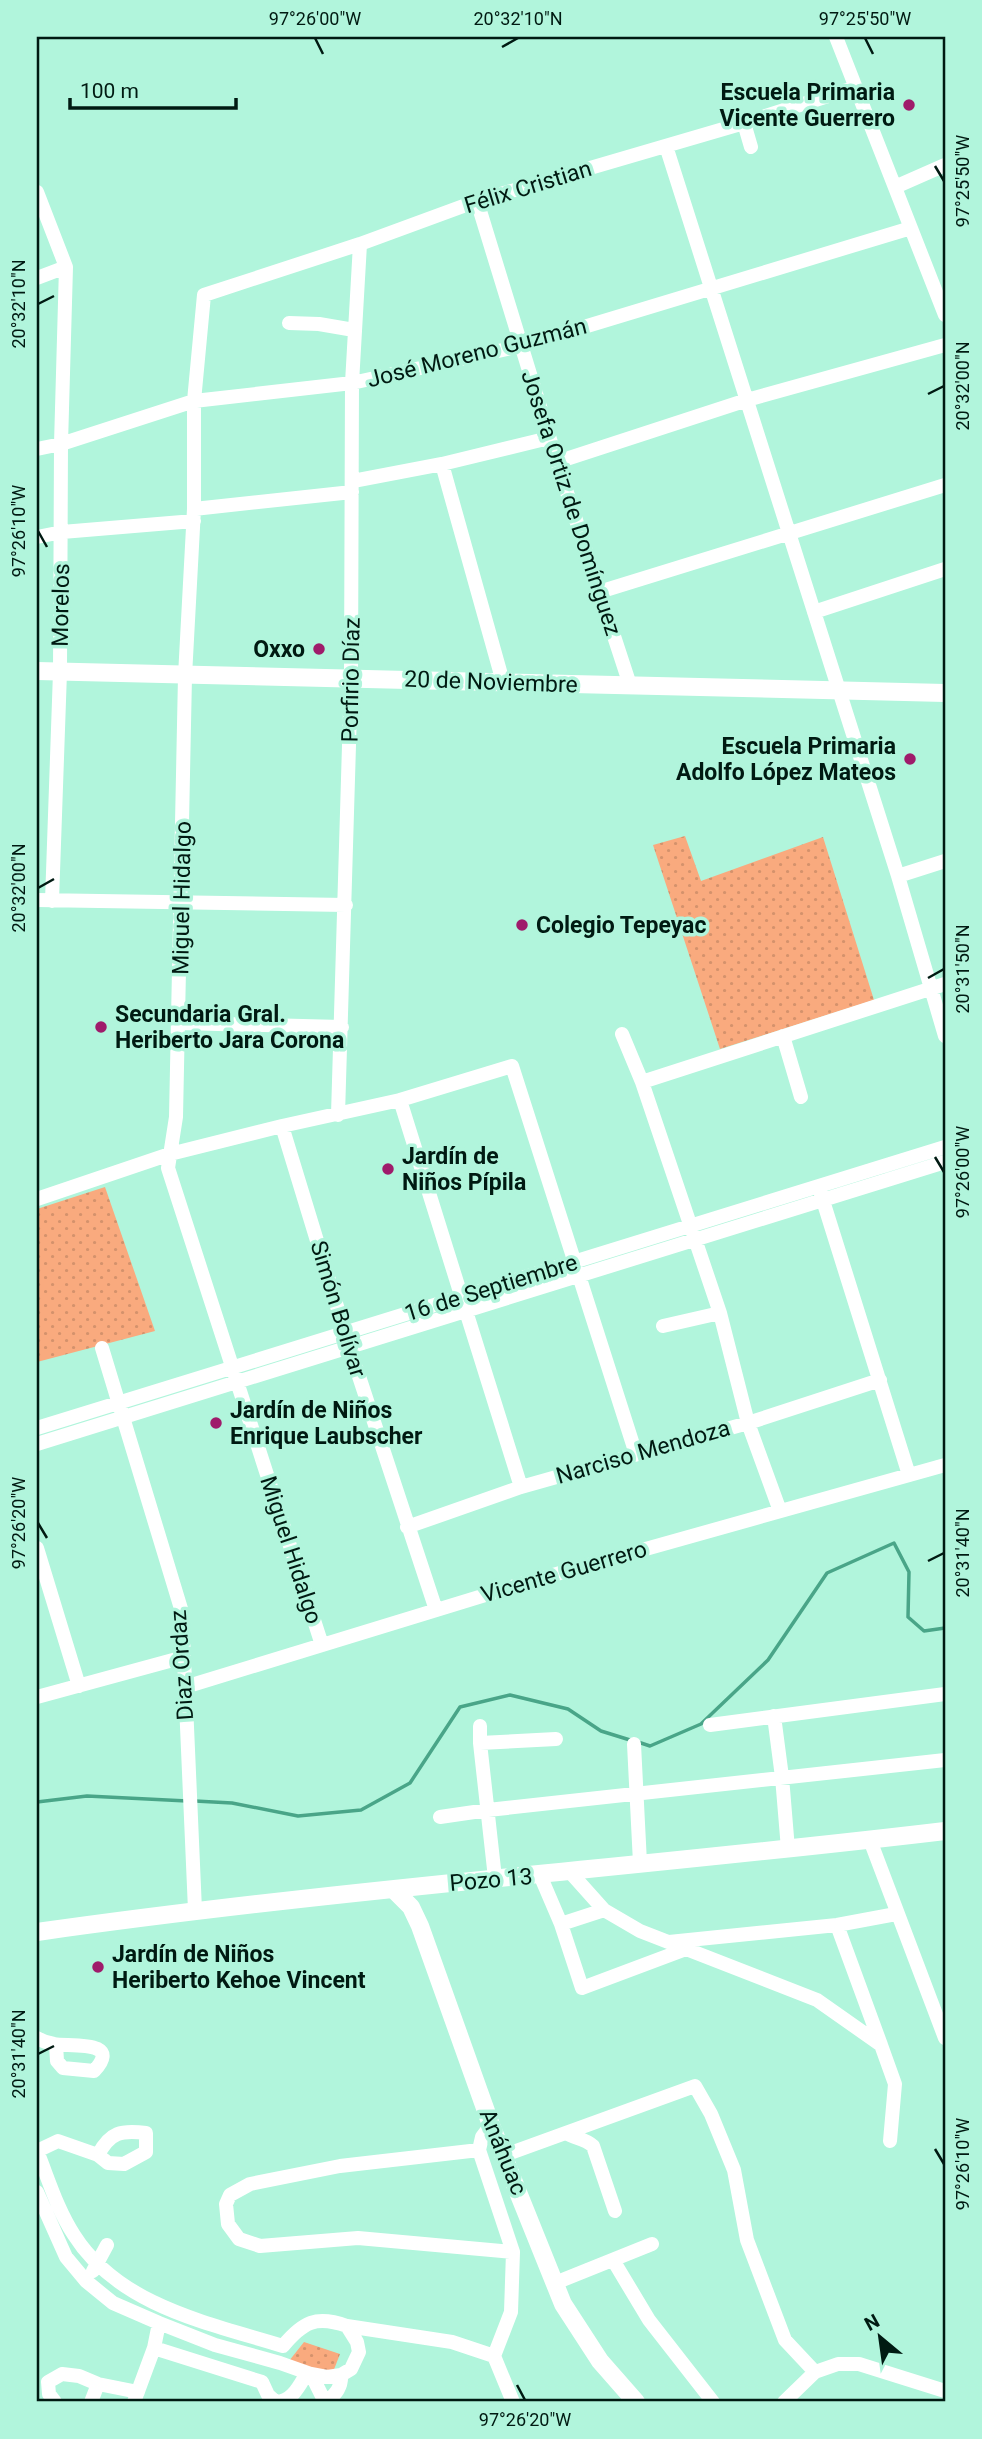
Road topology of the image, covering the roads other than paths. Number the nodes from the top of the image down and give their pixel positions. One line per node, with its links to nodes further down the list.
1 (836, 37): 2 (street)
2 (856, 87): 3 (street, Félix Cristian); 7 (street)
3 (744, 123): 4 (street, Félix Cristian); 5 (street)
4 (666, 146): 9 (street, Félix Cristian); 14 (street)
5 (751, 147)
6 (945, 164): 7 (street)
7 (895, 187): 10 (street)
8 (37, 192): 12 (street)
9 (477, 201): 11 (street, Félix Cristian); 20 (street, Josefa Ortiz de Domínguez)
10 (911, 228): 14 (street, José Moreno Guzmán); 16 (street)
11 (360, 244): 15 (street, Félix Cristian); 18 (street, Porfirio Díaz)
12 (66, 267): 13 (street); 25 (street, Morelos)
13 (37, 278)
14 (711, 289): 20 (street, José Moreno Guzmán); 22 (street)
15 (204, 295): 23 (street, Miguel Hidalgo)
16 (945, 315)
17 (289, 323): 18 (street)
18 (354, 330): 21 (street, Porfirio Díaz)
19 (945, 345): 22 (street)
20 (521, 346): 21 (street, José Moreno Guzmán); 24 (street, Josefa Ortiz de Domínguez)
21 (352, 383): 23 (street, José Moreno Guzmán); 30 (street, Porfirio Díaz)
22 (747, 400): 27 (street); 33 (street)
23 (194, 401): 25 (street, José Moreno Guzmán); 31 (street, Miguel Hidalgo)
24 (550, 438): 27 (street, Josefa Ortiz de Domínguez); 28 (street)
25 (61, 444): 26 (street, José Moreno Guzmán); 32 (street, Morelos)
26 (37, 449)
27 (557, 462): 36 (street, Josefa Ortiz de Domínguez)
28 (442, 464): 30 (street); 42 (street)
29 (945, 485): 33 (street)
30 (353, 486): 31 (street); 41 (street, Porfirio Díaz)
31 (194, 515): 32 (street); 40 (street, Miguel Hidalgo)
32 (62, 532): 34 (street); 39 (street, Morelos)
33 (789, 535): 36 (street); 37 (street)
34 (37, 537)
35 (945, 569): 37 (street)
36 (599, 592): 43 (street, Josefa Ortiz de Domínguez)
37 (814, 612): 44 (street)
38 (37, 671): 39 (main road, 20 de Noviembre)
39 (60, 673): 40 (main road, 20 de Noviembre); 49 (street, Morelos)
40 (185, 676): 41 (main road, 20 de Noviembre); 50 (street, Miguel Hidalgo)
41 (351, 678): 42 (main road, 20 de Noviembre); 51 (street, Porfirio Díaz)
42 (503, 682): 43 (main road, 20 de Noviembre)
43 (630, 685): 44 (main road, 20 de Noviembre)
44 (839, 691): 45 (main road, 20 de Noviembre); 47 (street)
45 (945, 693)
46 (945, 861): 47 (street)
47 (898, 876): 53 (street)
48 (37, 900): 49 (street)
49 (52, 901): 50 (street)
50 (182, 902): 51 (street); 54 (street, Miguel Hidalgo)
51 (346, 905): 55 (street, Porfirio Díaz)
52 (945, 984): 53 (street)
53 (930, 988): 57 (street); 58 (street)
54 (180, 1023): 55 (street); 65 (street, Miguel Hidalgo)
55 (342, 1027): 62 (street, Porfirio Díaz)
56 (622, 1034): 59 (street)
57 (945, 1035)
58 (783, 1036): 59 (street); 60 (street)
59 (642, 1082): 69 (street)
60 (801, 1097)
61 (400, 1100): 62 (street); 70 (street); 72 (street)
62 (338, 1115): 63 (street)
63 (282, 1126): 65 (street); 76 (street, Simón Bolívar)
64 (945, 1147): 67 (street, 16 de Septiembre)
65 (170, 1154): 68 (street); 79 (street, Miguel Hidalgo)
66 (945, 1163): 67 (street, 16 de Septiembre)
67 (821, 1193): 69 (street, 16 de Septiembre); 80 (street)
68 (37, 1199)
69 (693, 1233): 70 (street, 16 de Septiembre); 71 (street, 16 de Septiembre); 74 (street)
70 (574, 1262): 71 (street); 72 (street, 16 de Septiembre)
71 (579, 1277): 73 (street, 16 de Septiembre); 86 (street)
72 (461, 1296): 73 (street); 76 (street, 16 de Septiembre)
73 (466, 1310): 78 (street, 16 de Septiembre); 89 (street)
74 (720, 1313): 75 (street); 83 (street)
75 (663, 1326)
76 (345, 1334): 78 (street, Simón Bolívar); 79 (street, 16 de Septiembre)
77 (102, 1348): 81 (street, Diaz Ordaz)
78 (350, 1349): 79 (street, 16 de Septiembre); 91 (street, Simón Bolívar)
79 (235, 1376): 81 (street, 16 de Septiembre); 82 (street, 16 de Septiembre); 95 (street, Miguel Hidalgo)
80 (880, 1380): 83 (street, Narciso Mendoza); 88 (street)
81 (119, 1403): 82 (street, Diaz Ordaz); 84 (street, 16 de Septiembre)
82 (123, 1418): 85 (street, 16 de Septiembre); 96 (street, Diaz Ordaz)
83 (748, 1423): 86 (street, Narciso Mendoza); 90 (street)
84 (37, 1429)
85 (37, 1444)
86 (636, 1454): 89 (street, Narciso Mendoza)
87 (945, 1465): 88 (street, Vicente Guerrero)
88 (909, 1475): 90 (street, Vicente Guerrero)
89 (521, 1487): 91 (street, Narciso Mendoza)
90 (780, 1511): 94 (street, Vicente Guerrero)
91 (407, 1527): 94 (street, Simón Bolívar)
92 (37, 1548): 93 (street)
93 (41, 1577): 97 (street)
94 (436, 1610): 95 (street, Vicente Guerrero)
95 (322, 1645): 98 (street, Vicente Guerrero)
96 (184, 1657): 97 (street); 98 (street, Diaz Ordaz)
97 (79, 1686): 100 (street)
98 (185, 1688): 120 (street, Diaz Ordaz)
99 (945, 1694): 101 (street)
100 (37, 1697)
101 (774, 1716): 103 (street); 108 (street)
102 (480, 1726): 105 (street)
103 (710, 1726)
104 (556, 1739): 105 (street)
105 (480, 1744): 110 (street)
106 (634, 1744): 109 (street)
107 (945, 1760): 108 (street)
108 (782, 1777): 109 (street); 114 (street)
109 (636, 1794): 110 (street); 115 (street)
110 (488, 1810): 111 (street); 118 (street)
111 (440, 1817)
112 (945, 1831): 113 (main road, Pozo 13)
113 (870, 1840): 114 (main road, Pozo 13); 122 (street)
114 (788, 1849): 115 (main road, Pozo 13)
115 (640, 1863): 116 (main road, Pozo 13)
116 (570, 1872): 117 (main road, Pozo 13); 121 (street)
117 (540, 1875): 118 (main road, Pozo 13); 123 (street)
118 (495, 1878): 119 (main road, Pozo 13)
119 (394, 1890): 120 (main road, Pozo 13); 133 (main road, Anáhuac)
120 (195, 1910): 125 (main road, Pozo 13)
121 (604, 1910): 123 (street); 126 (street)
122 (896, 1914): 124 (street); 128 (street)
123 (561, 1924): 127 (street)
124 (837, 1925): 126 (street); 132 (street)
125 (37, 1932)
126 (666, 1942): 127 (street)
127 (685, 1949): 132 (street)
128 (942, 2018): 130 (street)
129 (37, 2038): 131 (street)
130 (945, 2038)
131 (55, 2045)
132 (881, 2045): 135 (street)
133 (491, 2125): 136 (street); 139 (main road, Anáhuac)
134 (566, 2133): 139 (street); 141 (street); 156 (street)
135 (890, 2141)
136 (479, 2150): 145 (street); 145 (street)
137 (37, 2151): 138 (street); 147 (street)
138 (99, 2155)
139 (505, 2155): 149 (main road, Anáhuac)
140 (37, 2192): 142 (street)
141 (615, 2211)
142 (42, 2219): 148 (street)
143 (652, 2244): 146 (street)
144 (107, 2245): 147 (street)
145 (513, 2252): 154 (street)
146 (613, 2260): 149 (street); 167 (street)
147 (98, 2265): 148 (street); 152 (street)
148 (86, 2281): 150 (street)
149 (555, 2283): 166 (main road, Anáhuac)
150 (159, 2323): 153 (street); 155 (street)
151 (347, 2326): 152 (street); 154 (street); 158 (street)
152 (283, 2346): 155 (street)
153 (154, 2348): 157 (street); 161 (street)
154 (494, 2356): 165 (street)
155 (280, 2363): 157 (street)
156 (815, 2372): 160 (street); 168 (street)
157 (309, 2374): 158 (street); 164 (street)
158 (341, 2375): 164 (street)
159 (98, 2384): 161 (street); 162 (street); 163 (street)
160 (945, 2391)
161 (136, 2397)
162 (55, 2402)
163 (91, 2402)
164 (326, 2402)
165 (513, 2402)
166 (636, 2402)
167 (713, 2402)
168 (784, 2402)

